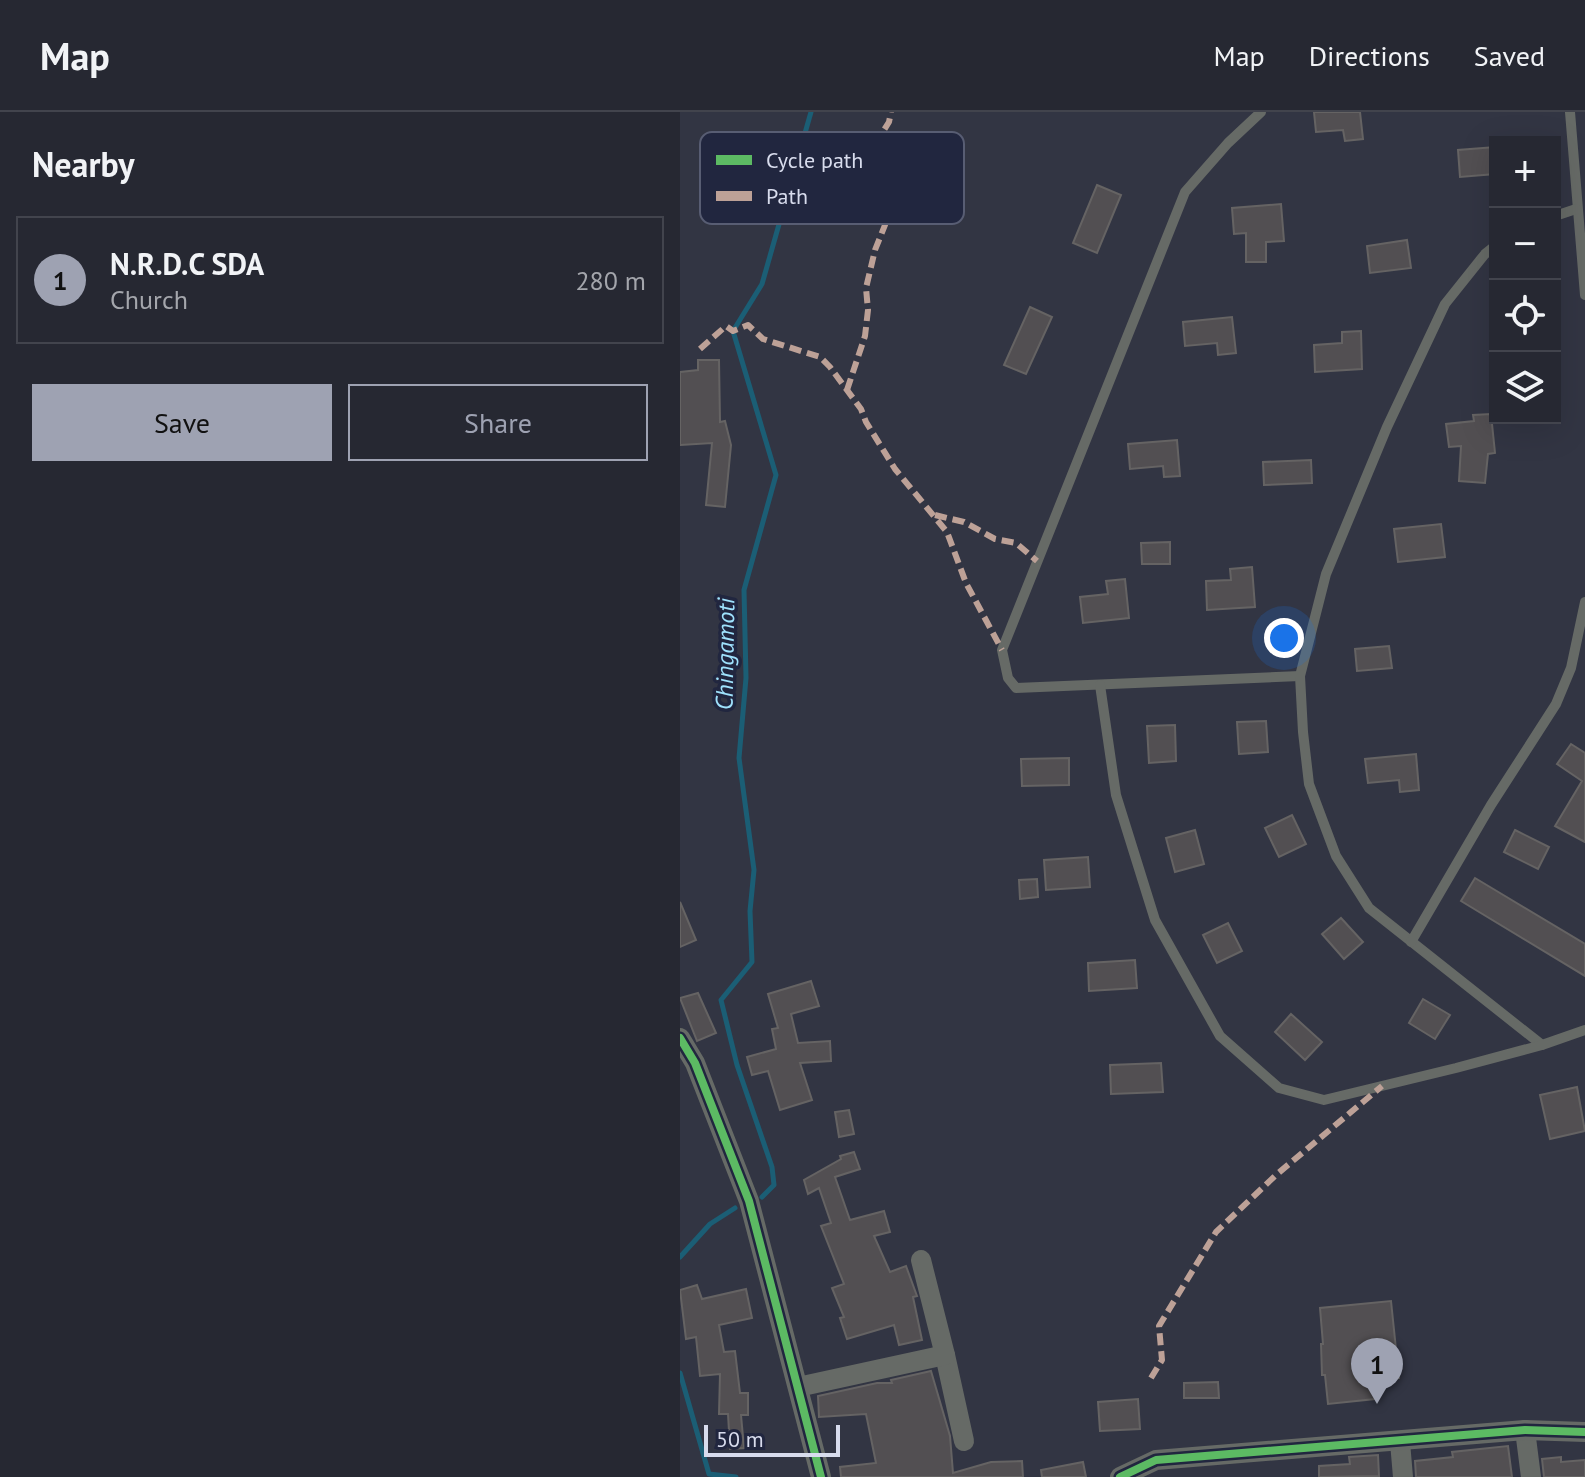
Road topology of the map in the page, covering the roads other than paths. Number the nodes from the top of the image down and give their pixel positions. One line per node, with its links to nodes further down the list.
1 (1261, 112): 9 (lane)
2 (1570, 112): 3 (lane)
3 (1576, 209): 4 (lane); 6 (lane)
4 (1561, 214)
5 (1489, 251): 8 (lane)
6 (1585, 295)
7 (1585, 602): 10 (lane)
8 (1300, 676): 9 (lane); 10 (lane)
9 (1100, 685): 13 (lane)
10 (1411, 942): 13 (lane)
11 (1585, 1030): 13 (lane)
12 (680, 1038): 16 (street)
13 (1542, 1045)
14 (921, 1260): 15 (street)
15 (945, 1355): 16 (street); 19 (street)
16 (798, 1387): 22 (street)
17 (1525, 1430): 18 (street); 20 (street); 25 (street)
18 (1585, 1432)
19 (964, 1441)
20 (1400, 1442): 21 (street); 24 (street)
21 (1158, 1468): 23 (street)
22 (821, 1477)
23 (1120, 1477)
24 (1403, 1477)
25 (1531, 1477)

